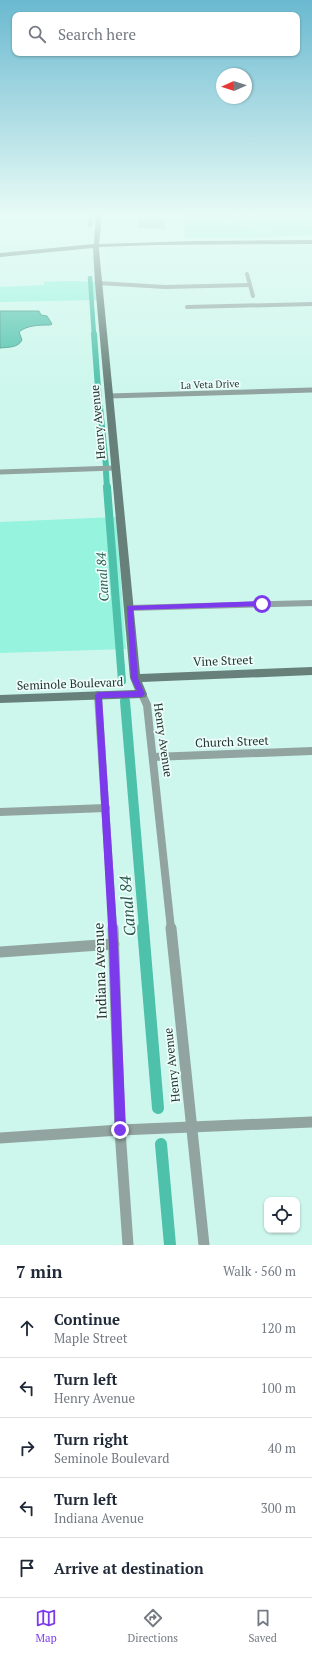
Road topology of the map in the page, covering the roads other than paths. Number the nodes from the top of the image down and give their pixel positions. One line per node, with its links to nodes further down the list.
1 (98, 273): 3 (street, Henry Avenue)
2 (247, 274): 4 (street)
3 (98, 283): 4 (street); 9 (street, Henry Avenue)
4 (250, 285): 5 (street)
5 (253, 296)
6 (312, 304): 7 (street)
7 (187, 307)
8 (312, 390): 9 (street, La Veta Drive)
9 (109, 396): 10 (street, Henry Avenue)
10 (115, 468): 11 (street); 13 (street, Henry Avenue)
11 (0, 472)
12 (312, 603): 13 (street)
13 (129, 608): 15 (street, Henry Avenue)
14 (312, 671): 15 (street, Vine Street)
15 (135, 678): 16 (street, Henry Avenue)
16 (142, 694): 17 (street, Seminole Boulevard); 20 (street, Henry Avenue)
17 (98, 695): 18 (street, Seminole Boulevard); 21 (street, Indiana Avenue)
18 (0, 699)
19 (312, 751): 20 (street, Church Street)
20 (153, 757): 26 (street, Henry Avenue)
21 (106, 808): 22 (street); 23 (street, Indiana Avenue)
22 (0, 812)
23 (114, 944): 24 (street); 27 (street, Indiana Avenue)
24 (0, 952)
25 (312, 1122): 26 (street)
26 (191, 1127): 27 (street); 30 (street, Henry Avenue)
27 (120, 1130): 28 (street); 29 (street, Indiana Avenue)
28 (0, 1138)
29 (128, 1245)
30 (204, 1245)

